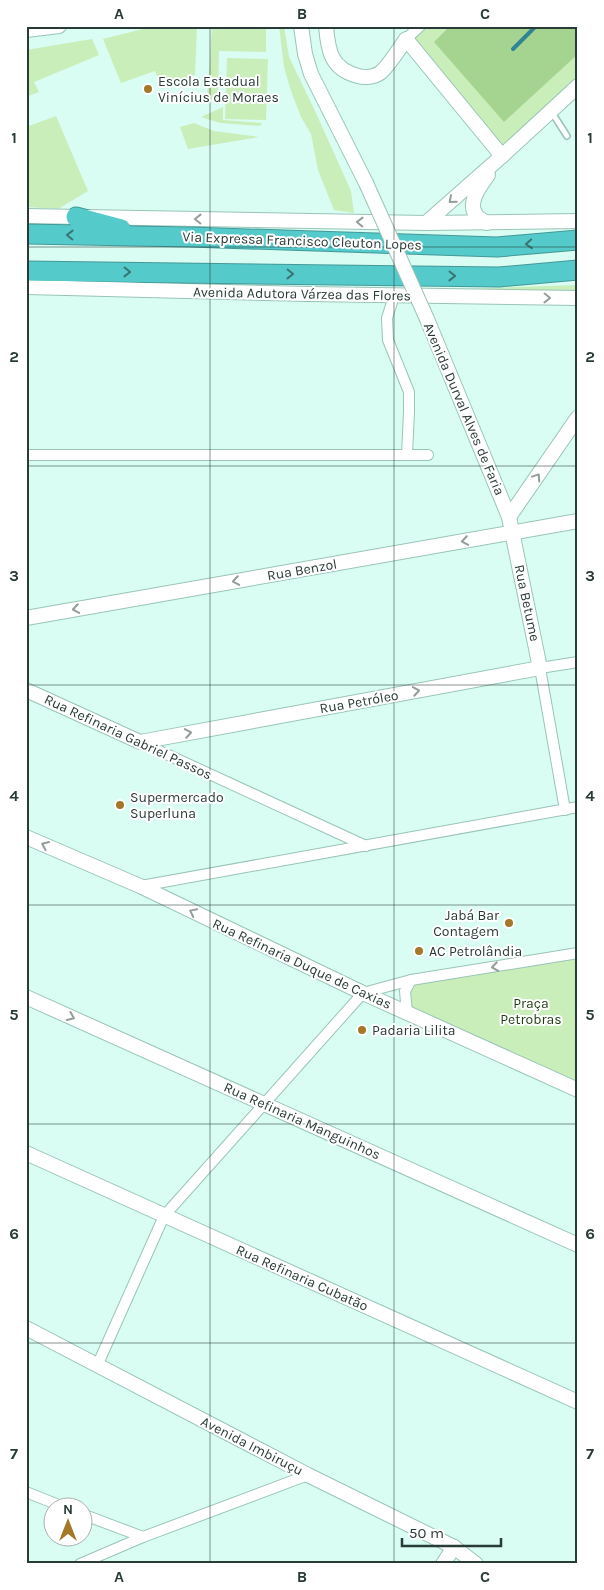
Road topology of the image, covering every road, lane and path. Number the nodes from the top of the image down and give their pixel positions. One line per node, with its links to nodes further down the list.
1 (59, 26): 5 (street)
2 (302, 26): 28 (street, Avenida Durval Alves de Faria, bridge)
3 (326, 26): 6 (street)
4 (420, 26): 6 (street)
5 (26, 30)
6 (406, 39): 10 (street)
7 (578, 86): 8 (street)
8 (551, 111): 9 (lane); 10 (street)
9 (567, 136)
10 (502, 156): 14 (street, one-way to 14); 15 (street)
11 (26, 216): 12 (street)
12 (76, 216): 14 (street, one-way to 12); 17 (highway)
13 (578, 221): 15 (street)
14 (426, 223): 15 (street)
15 (487, 223)
16 (26, 234): 17 (highway, Via Expressa Francisco Cleuton Lopes, one-way to 16)
17 (146, 236): 18 (highway, Via Expressa Francisco Cleuton Lopes, one-way to 17)
18 (578, 240)
19 (578, 270): 20 (highway, one-way to 19)
20 (26, 271)
21 (26, 287): 22 (street, Avenida Adutora Várzea das Flores)
22 (394, 296): 23 (street, Avenida Adutora Várzea das Flores, one-way to 23); 25 (street)
23 (578, 298)
24 (578, 416): 28 (street, one-way to 24)
25 (407, 454): 26 (street); 27 (street)
26 (26, 455)
27 (428, 455)
28 (509, 517): 30 (street, Rua Betume)
29 (578, 521): 30 (street, Rua Benzol)
30 (513, 533): 31 (street, Rua Benzol, one-way to 31); 33 (street, Rua Betume)
31 (26, 618)
32 (578, 662): 33 (street, Rua Petróleo)
33 (540, 668): 35 (street, Rua Petróleo, one-way to 33); 37 (street, Rua Betume)
34 (26, 690): 35 (street, Rua Refinaria Gabriel Passos)
35 (140, 742): 39 (street, Rua Refinaria Gabriel Passos)
36 (578, 807): 37 (street)
37 (565, 810): 39 (street)
38 (26, 837): 40 (street, Rua Refinaria Duque de Caxias, one-way to 38)
39 (366, 846): 40 (street)
40 (140, 886): 43 (street, Rua Refinaria Duque de Caxias, one-way to 40)
41 (578, 953): 42 (street, one-way to 42)
42 (411, 980): 43 (street); 45 (street)
43 (363, 993): 45 (street, Rua Refinaria Duque de Caxias); 47 (street)
44 (26, 997): 47 (street, Rua Refinaria Manguinhos, one-way to 47)
45 (407, 1013): 46 (street, Rua Refinaria Duque de Caxias)
46 (578, 1090)
47 (264, 1104): 49 (street); 50 (street, Rua Refinaria Manguinhos)
48 (26, 1154): 49 (street, Rua Refinaria Cubatão)
49 (164, 1216): 52 (street); 53 (street, Rua Refinaria Cubatão)
50 (578, 1245)
51 (26, 1328): 52 (street, Avenida Imbiruçu)
52 (96, 1366): 54 (street, Avenida Imbiruçu)
53 (578, 1402)
54 (308, 1475): 58 (street); 59 (street, Avenida Imbiruçu)
55 (26, 1492): 56 (street)
56 (42, 1498)
57 (92, 1518): 58 (street)
58 (143, 1537): 60 (street)
59 (454, 1546): 61 (street); 62 (street, Avenida Imbiruçu)
60 (80, 1564)
61 (443, 1564)
62 (476, 1564)

